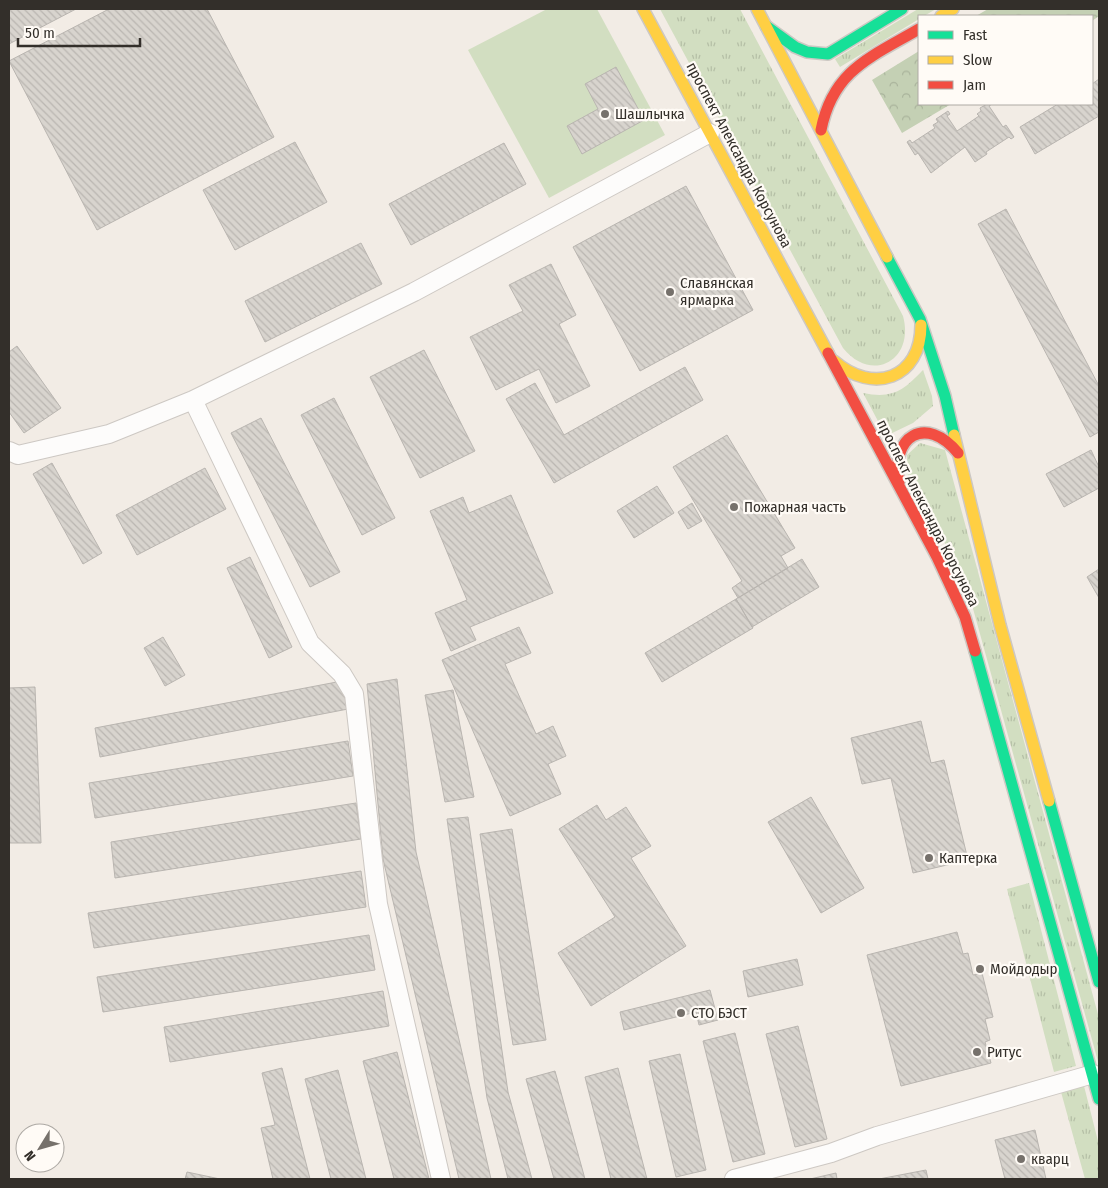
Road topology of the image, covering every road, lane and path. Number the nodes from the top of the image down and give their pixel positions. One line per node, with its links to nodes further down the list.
1 (643, 9): 9 (main road, проспект Александра Корсунова)
2 (757, 9): 4 (main road, проспект Александра Корсунова)
3 (902, 9): 4 (main road)
4 (766, 26): 8 (main road, проспект Александра Корсунова)
5 (918, 30): 7 (main road)
6 (832, 75): 7 (main road)
7 (844, 77): 8 (main road)
8 (820, 130): 10 (main road, проспект Александра Корсунова)
9 (710, 133): 11 (main road, проспект Александра Корсунова); 12 (street)
10 (920, 319): 11 (main road); 14 (main road, проспект Александра Корсунова)
11 (831, 357): 15 (main road, проспект Александра Корсунова)
12 (193, 400): 13 (street); 19 (street)
13 (9, 451)
14 (958, 454): 15 (main road); 16 (main road, проспект Александра Корсунова)
15 (902, 493): 17 (main road, проспект Александра Корсунова)
16 (1099, 982)
17 (1093, 1074): 18 (main road, проспект Александра Корсунова); 20 (street)
18 (1099, 1099)
19 (441, 1179)
20 (734, 1179)

